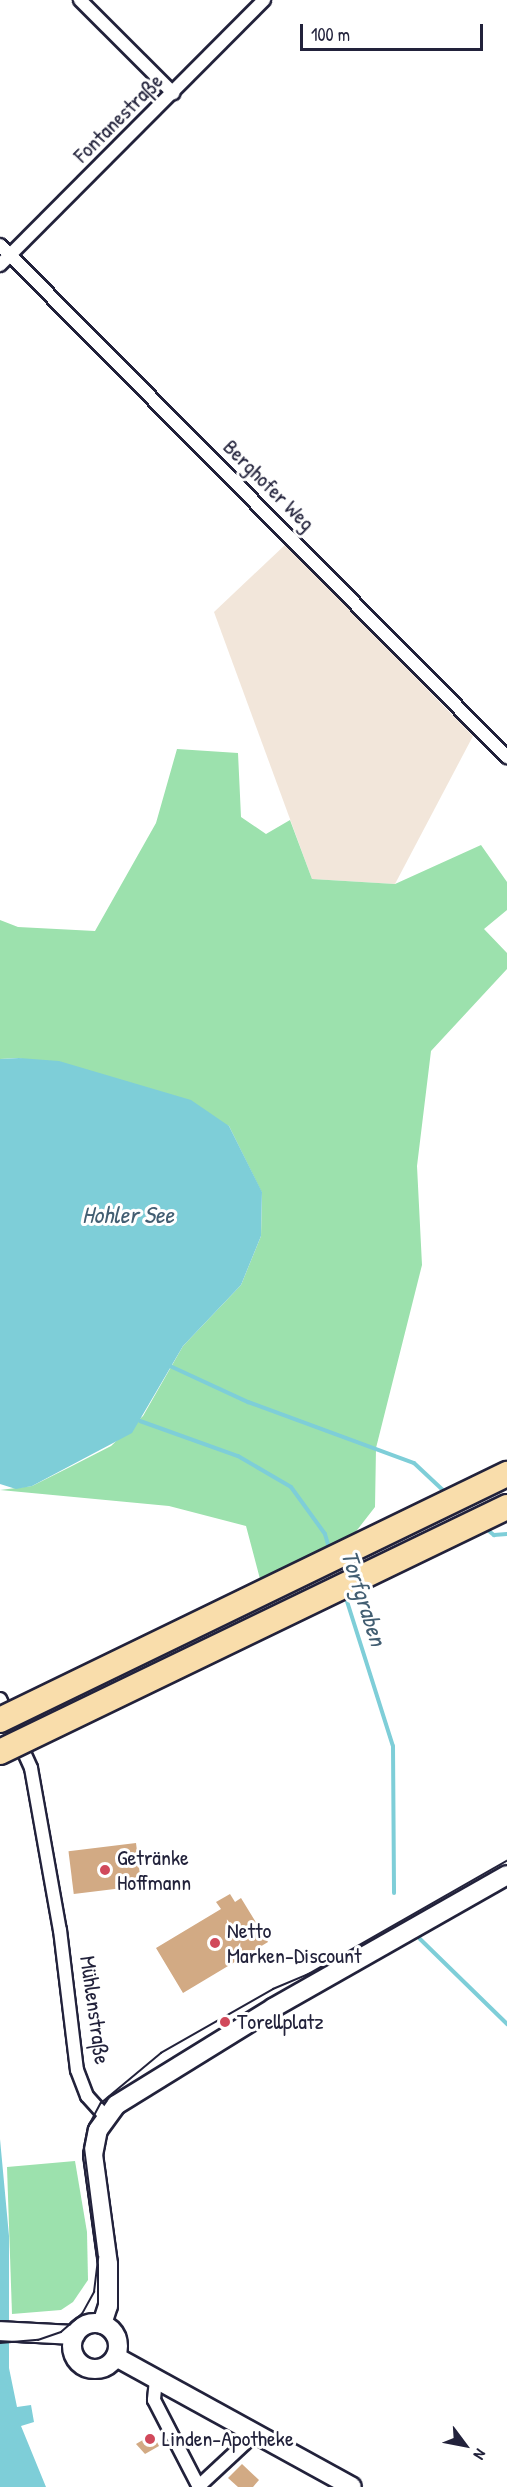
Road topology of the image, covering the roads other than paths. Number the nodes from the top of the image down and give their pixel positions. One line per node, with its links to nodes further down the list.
1 (80, 0): 3 (street)
2 (264, 0): 3 (street, Fontanestraße)
3 (173, 93): 5 (street, Fontanestraße)
4 (0, 245): 5 (street, Berghofer Weg)
5 (10, 255): 6 (street, Fontanestraße); 7 (street, Berghofer Weg)
6 (0, 266)
7 (507, 757)
8 (507, 1474): 11 (highway, bridge)
9 (507, 1507): 12 (highway, bridge)
10 (0, 1699): 14 (street, Mühlenstraße)
11 (0, 1720)
12 (0, 1752)
13 (507, 1875): 14 (main road)
14 (106, 2117): 15 (main road)
15 (102, 2324): 17 (main road); 18 (main road)
16 (0, 2331): 17 (main road)
17 (75, 2335): 18 (main road)
18 (116, 2357): 19 (main road)
19 (156, 2380): 20 (main road); 21 (street)
20 (255, 2434): 21 (street); 22 (main road)
21 (199, 2487)
22 (352, 2487)

